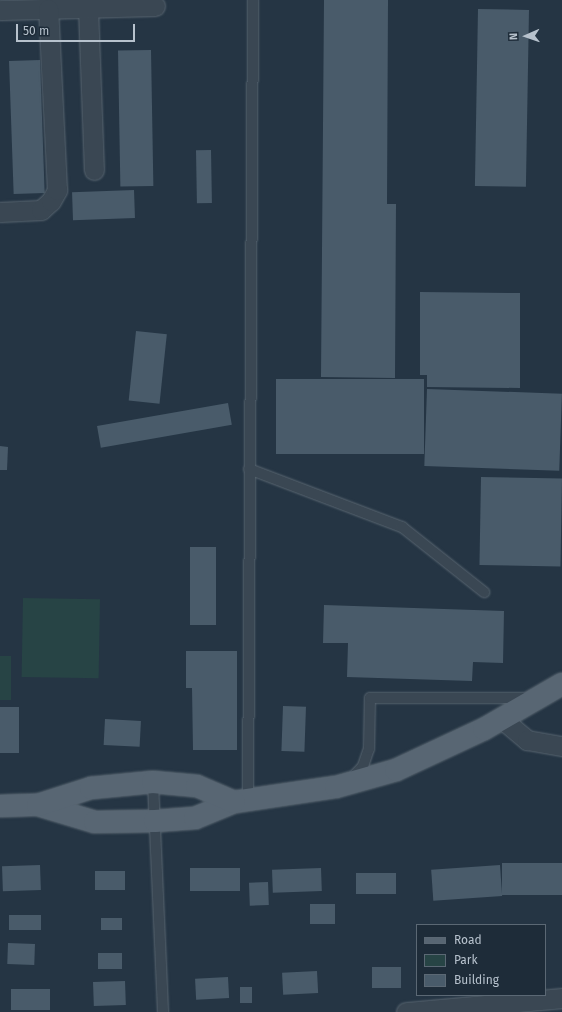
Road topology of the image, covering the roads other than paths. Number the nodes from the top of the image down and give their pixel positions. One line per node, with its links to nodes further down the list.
1 (253, 0): 8 (lane)
2 (155, 6): 3 (street)
3 (88, 8): 4 (street); 6 (street)
4 (48, 9): 5 (street); 7 (street)
5 (0, 10)
6 (94, 170)
7 (0, 212)
8 (250, 469): 9 (lane); 16 (lane)
9 (484, 592)
10 (562, 684): 11 (main road)
11 (538, 698): 12 (main road); 15 (lane)
12 (502, 719): 13 (street); 15 (main road)
13 (562, 746)
14 (153, 782): 16 (main road); 17 (main road); 19 (lane)
15 (336, 787): 16 (main road)
16 (241, 802): 19 (main road)
17 (38, 805): 18 (main road); 19 (main road)
18 (0, 806)
19 (155, 821): 22 (lane)
20 (562, 998): 21 (street)
21 (482, 1009): 23 (street)
22 (163, 1012)
23 (406, 1012)

